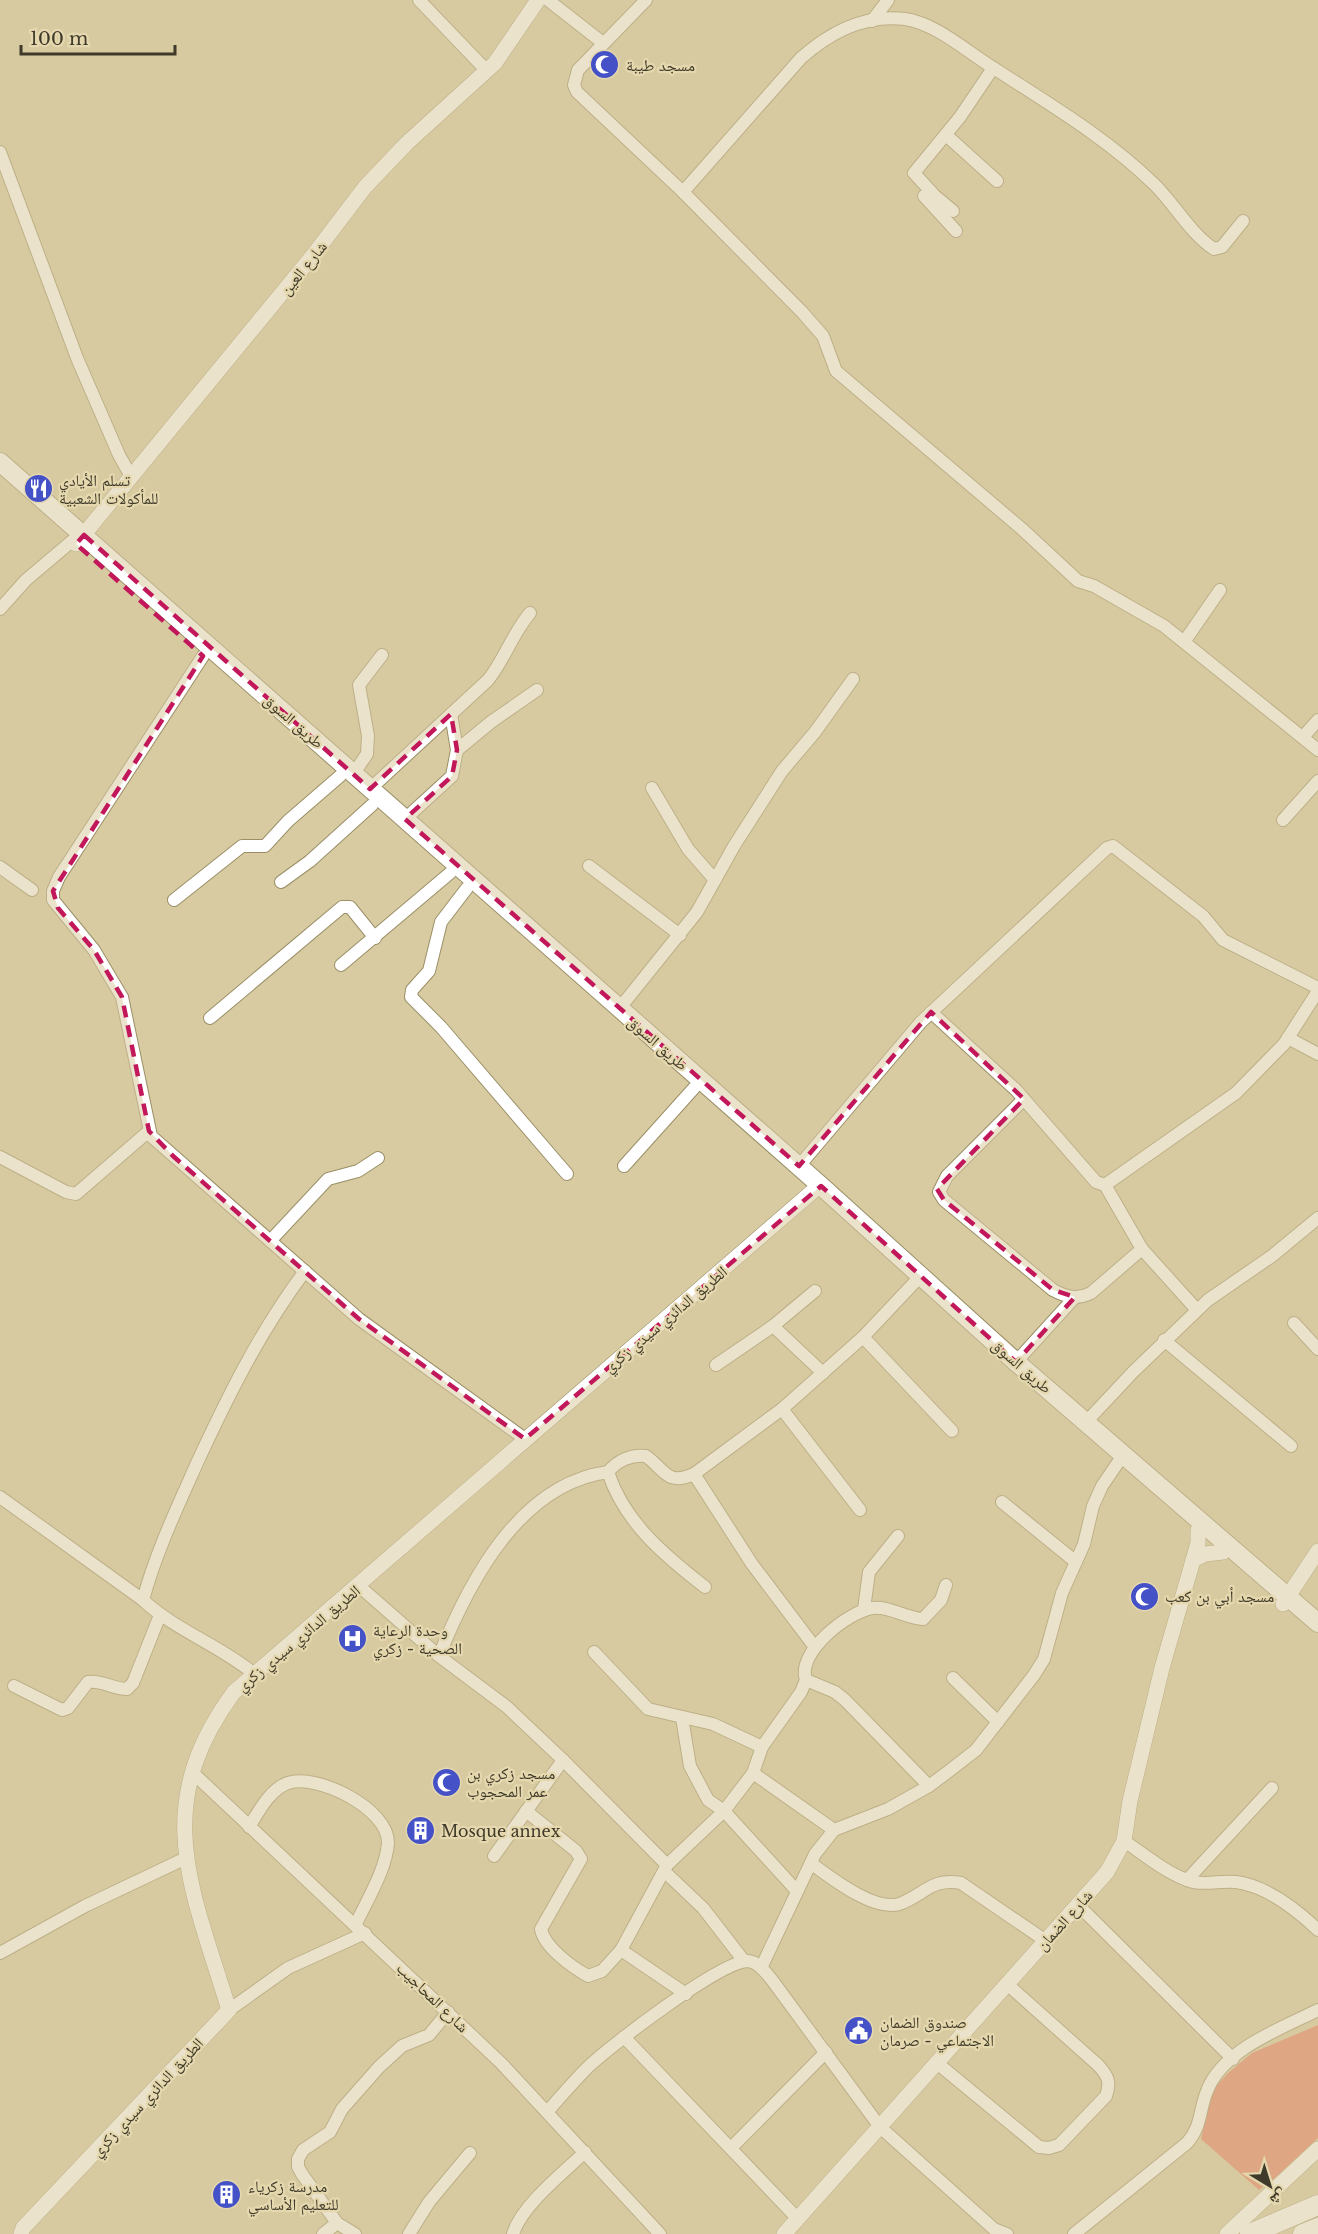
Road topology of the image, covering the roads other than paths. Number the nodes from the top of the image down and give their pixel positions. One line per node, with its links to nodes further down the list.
1 (419, 0): 9 (street)
2 (538, 0): 9 (street, شارع العين)
3 (548, 0): 7 (street)
4 (646, 0): 7 (street)
5 (888, 0): 6 (street)
6 (872, 21): 8 (street); 14 (street)
7 (603, 44): 14 (street)
8 (993, 68): 10 (street); 16 (street)
9 (487, 71): 19 (street, شارع العين)
10 (946, 135): 12 (street); 13 (street)
11 (0, 152): 19 (street)
12 (914, 173): 15 (street); 17 (street)
13 (997, 182)
14 (683, 192): 25 (street)
15 (953, 211)
16 (1243, 221)
17 (956, 231)
18 (0, 462): 21 (main road, طريق السوق)
19 (132, 478): 21 (street, شارع العين)
20 (0, 479): 21 (main road, طريق السوق)
21 (77, 540): 23 (street); 27 (main road, طريق السوق); 35 (main road, طريق السوق)
22 (1220, 590): 25 (street)
23 (0, 609)
24 (530, 613): 30 (street)
25 (1184, 642): 32 (street)
26 (382, 655): 35 (street)
27 (203, 656): 35 (main road, طريق السوق); 60 (street)
28 (853, 679): 44 (street)
29 (537, 690): 33 (street)
30 (451, 714): 33 (street); 38 (street)
31 (1318, 720): 32 (street)
32 (1303, 737): 34 (street)
33 (457, 750): 39 (street)
34 (1318, 750)
35 (347, 775): 38 (main road, طريق السوق); 48 (street)
36 (1318, 781): 40 (street)
37 (652, 788): 44 (street)
38 (371, 797): 39 (main road, طريق السوق); 43 (main road, طريق السوق); 45 (street)
39 (405, 819): 53 (main road, طريق السوق)
40 (1283, 820)
41 (589, 866): 49 (street)
42 (0, 867): 47 (street)
43 (450, 873): 46 (main road, طريق السوق); 50 (street)
44 (715, 880): 49 (street)
45 (281, 882)
46 (467, 888): 58 (main road, طريق السوق); 65 (street)
47 (32, 890)
48 (174, 900)
49 (680, 935): 53 (street)
50 (375, 938): 51 (street); 55 (street)
51 (341, 965)
52 (1318, 990): 54 (street); 56 (street)
53 (619, 1009): 64 (main road, طريق السوق)
54 (931, 1012): 59 (street); 64 (street)
55 (210, 1018)
56 (1288, 1038): 57 (street); 66 (street)
57 (1318, 1054)
58 (694, 1088): 63 (street); 67 (main road, طريق السوق)
59 (1024, 1099): 66 (street); 74 (street)
60 (148, 1131): 61 (street); 69 (street)
61 (0, 1157)
62 (378, 1158): 69 (street)
63 (624, 1166)
64 (799, 1166): 67 (main road, طريق السوق)
65 (567, 1174)
66 (1106, 1185): 70 (street)
67 (817, 1189): 72 (main road, طريق السوق); 81 (main road, طريق السوق); 87 (street, الطريق الدائري سيدي زكري)
68 (1318, 1218): 75 (street)
69 (272, 1240): 71 (street)
70 (1142, 1249): 74 (street); 75 (street)
71 (305, 1271): 87 (street); 104 (street)
72 (914, 1283): 78 (street); 89 (main road, طريق السوق)
73 (815, 1291): 77 (street)
74 (1075, 1297): 81 (street)
75 (1197, 1310): 79 (street)
76 (1294, 1323): 80 (street)
77 (773, 1326): 82 (street); 83 (street)
78 (863, 1337): 83 (street); 86 (street)
79 (1164, 1340): 85 (street); 88 (street)
80 (1318, 1349)
81 (1016, 1362): 85 (main road, طريق السوق)
82 (716, 1365)
83 (823, 1373): 84 (street)
84 (782, 1409): 91 (street); 94 (street)
85 (1087, 1421): 105 (main road, طريق السوق)
86 (952, 1431)
87 (525, 1439): 102 (street, الطريق الدائري سيدي زكري)
88 (1291, 1446)
89 (1119, 1461): 95 (main road, طريق السوق); 100 (street)
90 (608, 1472): 91 (street); 103 (street); 112 (street)
91 (694, 1474): 110 (street)
92 (0, 1497): 104 (street)
93 (1002, 1502): 100 (street)
94 (860, 1510)
95 (1198, 1530): 98 (main road, طريق السوق); 99 (street, شارع الضمان)
96 (898, 1536): 106 (street)
97 (1318, 1551): 105 (street)
98 (1223, 1552): 99 (street); 105 (main road, طريق السوق)
99 (1193, 1560): 129 (street, شارع الضمان)
100 (1076, 1562): 118 (street)
101 (946, 1585): 106 (street)
102 (359, 1586): 112 (street); 113 (street, الطريق الدائري سيدي زكري)
103 (705, 1587)
104 (143, 1600): 107 (street)
105 (1286, 1600): 108 (main road, طريق السوق); 109 (main road, طريق السوق)
106 (864, 1609): 110 (street)
107 (160, 1615): 113 (street); 116 (street)
108 (1318, 1623)
109 (1318, 1635)
110 (814, 1646): 115 (street)
111 (594, 1652): 117 (street)
112 (439, 1656): 120 (street)
113 (253, 1673): 121 (street, الطريق الدائري سيدي زكري)
114 (952, 1678): 118 (street)
115 (806, 1680): 119 (street); 123 (street)
116 (14, 1686)
117 (682, 1718): 119 (street); 126 (street)
118 (998, 1722): 123 (street)
119 (762, 1747): 122 (street)
120 (563, 1760): 125 (street); 133 (street)
121 (193, 1773): 127 (street, شارع المحاجيب); 131 (street, الطريق الدائري سيدي زكري)
122 (753, 1773): 126 (street); 128 (street)
123 (929, 1786): 128 (street)
124 (1272, 1788): 134 (street)
125 (526, 1811): 130 (street); 140 (street)
126 (724, 1811): 133 (street); 135 (street)
127 (249, 1827): 137 (street, شارع المحاجيب); 137 (street)
128 (834, 1830): 132 (street)
129 (1124, 1841): 134 (street); 136 (street, شارع الضمان)
130 (494, 1856)
131 (186, 1858): 141 (street); 146 (street, الطريق الدائري سيدي زكري)
132 (812, 1864): 135 (street); 139 (street)
133 (665, 1868): 140 (street); 142 (street)
134 (1187, 1880): 138 (street)
135 (796, 1890): 143 (street)
136 (1078, 1905): 139 (street, شارع الضمان); 151 (street)
137 (361, 1928): 146 (street); 148 (street, شارع المحاجيب)
138 (1318, 1930)
139 (1046, 1941): 144 (street, شارع الضمان)
140 (621, 1950): 145 (street)
141 (0, 1953)
142 (744, 1961): 143 (street); 145 (street)
143 (761, 1968): 150 (street)
144 (1007, 1984): 152 (street, شارع الضمان); 152 (street)
145 (686, 1994): 149 (street)
146 (229, 2010): 164 (street, الطريق الدائري سيدي زكري)
147 (1318, 2010): 151 (street)
148 (448, 2012): 153 (street, شارع المحاجيب); 161 (street)
149 (624, 2037): 153 (street); 155 (street)
150 (826, 2052): 154 (street); 155 (street)
151 (1233, 2060): 172 (street)
152 (937, 2062): 154 (street, شارع الضمان)
153 (548, 2111): 157 (street, شارع المحاجيب)
154 (880, 2127): 160 (street, شارع الضمان); 163 (street)
155 (731, 2148): 160 (street)
156 (1318, 2150): 173 (street)
157 (585, 2152): 168 (street); 169 (street, شارع المحاجيب)
158 (470, 2153): 167 (street)
159 (1318, 2205): 174 (highway)
160 (798, 2218): 170 (street, شارع الضمان)
161 (337, 2223): 165 (street); 166 (street)
162 (1318, 2228): 175 (highway)
163 (991, 2231): 171 (street)
164 (21, 2234)
165 (323, 2234)
166 (355, 2234)
167 (409, 2234)
168 (513, 2234)
169 (660, 2234)
170 (784, 2234)
171 (1007, 2234)
172 (1074, 2234)
173 (1227, 2234)
174 (1250, 2234)
175 (1303, 2234)

